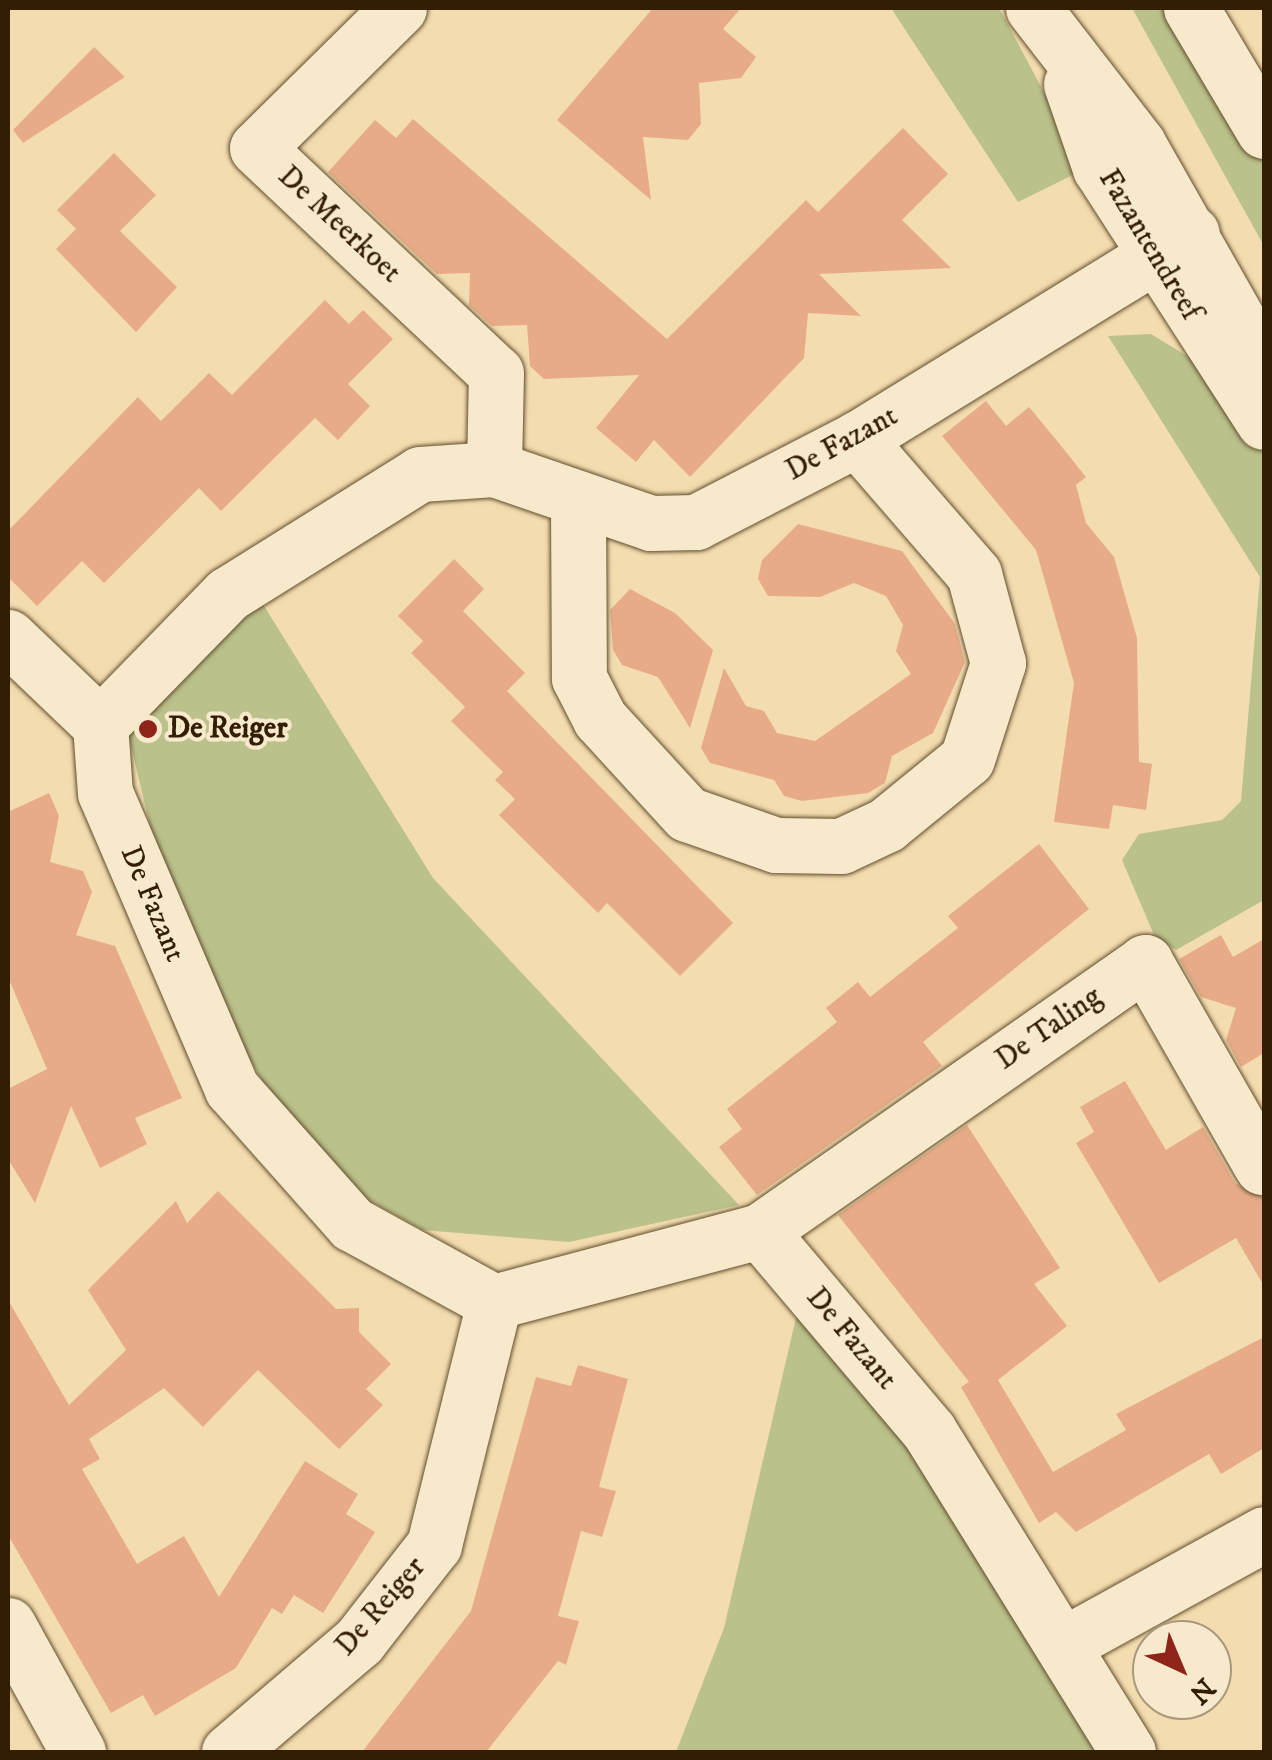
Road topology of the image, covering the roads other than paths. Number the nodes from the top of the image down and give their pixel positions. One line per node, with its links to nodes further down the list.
1 (399, 8): 9 (street, De Meerkoet)
2 (1191, 8): 4 (street)
3 (1046, 30): 5 (street, Fazantendreef)
4 (1264, 131)
5 (1172, 243): 6 (street, Fazantendreef); 7 (street, Fazantendreef); 8 (street, De Fazant)
6 (1264, 366)
7 (1264, 422)
8 (857, 439): 10 (street, De Fazant); 10 (street)
9 (494, 468): 10 (street, De Fazant); 12 (street, De Fazant)
10 (578, 503)
11 (8, 637): 12 (street)
12 (100, 725): 15 (street, De Fazant)
13 (1262, 1168): 14 (street, De Taling)
14 (760, 1231): 15 (street); 18 (street, De Fazant)
15 (494, 1302): 20 (street, De Reiger)
16 (1264, 1534): 18 (street)
17 (8, 1626): 19 (street)
18 (1066, 1644): 21 (street, De Fazant)
19 (78, 1752)
20 (229, 1752)
21 (1128, 1752)

